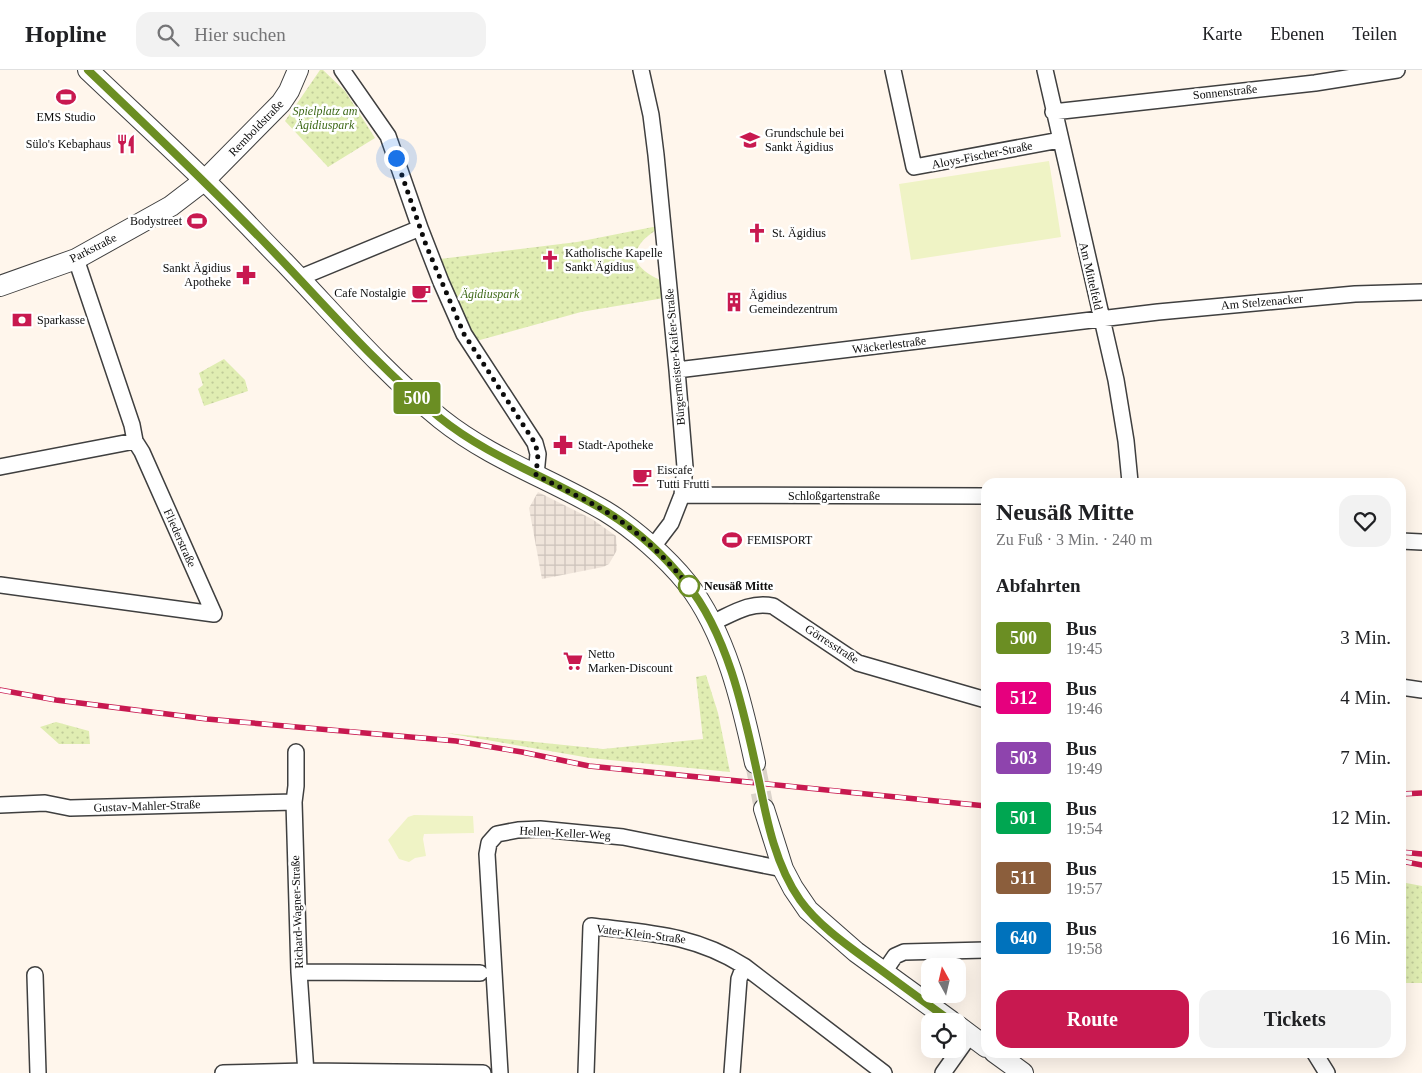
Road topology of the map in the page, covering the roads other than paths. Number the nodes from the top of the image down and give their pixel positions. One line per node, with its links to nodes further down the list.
1 (88, 70): 10 (street)
2 (298, 70): 10 (street, Remboldstraße)
3 (342, 70): 11 (street)
4 (641, 70): 17 (street, Bürgermeister-Kaifer-Straße)
5 (892, 70): 9 (street, Aloys-Fischer-Straße)
6 (1045, 70): 8 (street, Am Mittelfeld)
7 (1397, 70): 8 (street, Sonnenstraße)
8 (1053, 112): 9 (street, Am Mittelfeld)
9 (1060, 140): 16 (street, Am Mittelfeld)
10 (205, 180): 12 (street, Parkstraße); 13 (street)
11 (420, 228): 13 (street); 20 (street)
12 (76, 259): 14 (street, Parkstraße); 18 (street, Fliederstraße)
13 (299, 278): 20 (street)
14 (0, 286)
15 (1422, 292): 16 (street, Am Stelzenacker)
16 (1102, 319): 17 (street, Wäckerlestraße); 21 (street, Am Mittelfeld)
17 (677, 370): 22 (street, Bürgermeister-Kaifer-Straße)
18 (135, 442): 19 (street); 27 (street, Fliederstraße)
19 (0, 467)
20 (536, 475): 26 (street)
21 (1130, 478)
22 (682, 495): 23 (street, Schloßgartenstraße); 26 (street, Bürgermeister-Kaifer-Straße)
23 (981, 496)
24 (1406, 541): 25 (street)
25 (1422, 542)
26 (652, 548): 28 (street)
27 (0, 585)
28 (712, 623): 31 (street, Görresstraße); 33 (street)
29 (1406, 688): 30 (street)
30 (1422, 690)
31 (981, 699)
32 (296, 752): 34 (street, Richard-Wagner-Straße)
33 (755, 763)
34 (294, 802): 35 (street, Gustav-Mahler-Straße); 40 (street, Richard-Wagner-Straße)
35 (0, 804)
36 (764, 809): 37 (street)
37 (772, 866): 41 (street); 54 (street, Hellen-Keller-Weg)
38 (981, 950): 41 (street)
39 (744, 966): 55 (street, Vater-Klein-Straße); 56 (street); 57 (street, Vater-Klein-Straße)
40 (299, 972): 42 (street); 50 (street, Richard-Wagner-Straße)
41 (884, 972): 44 (street)
42 (480, 973)
43 (35, 975): 51 (street)
44 (939, 1013)
45 (966, 1032): 46 (street)
46 (981, 1043)
47 (951, 1058): 58 (street)
48 (1002, 1058): 59 (street)
49 (1318, 1058): 60 (street)
50 (306, 1072): 52 (street); 53 (street)
51 (38, 1073)
52 (224, 1073)
53 (483, 1073)
54 (500, 1073)
55 (586, 1073)
56 (732, 1073)
57 (884, 1073)
58 (944, 1073)
59 (1023, 1073)
60 (1327, 1073)

